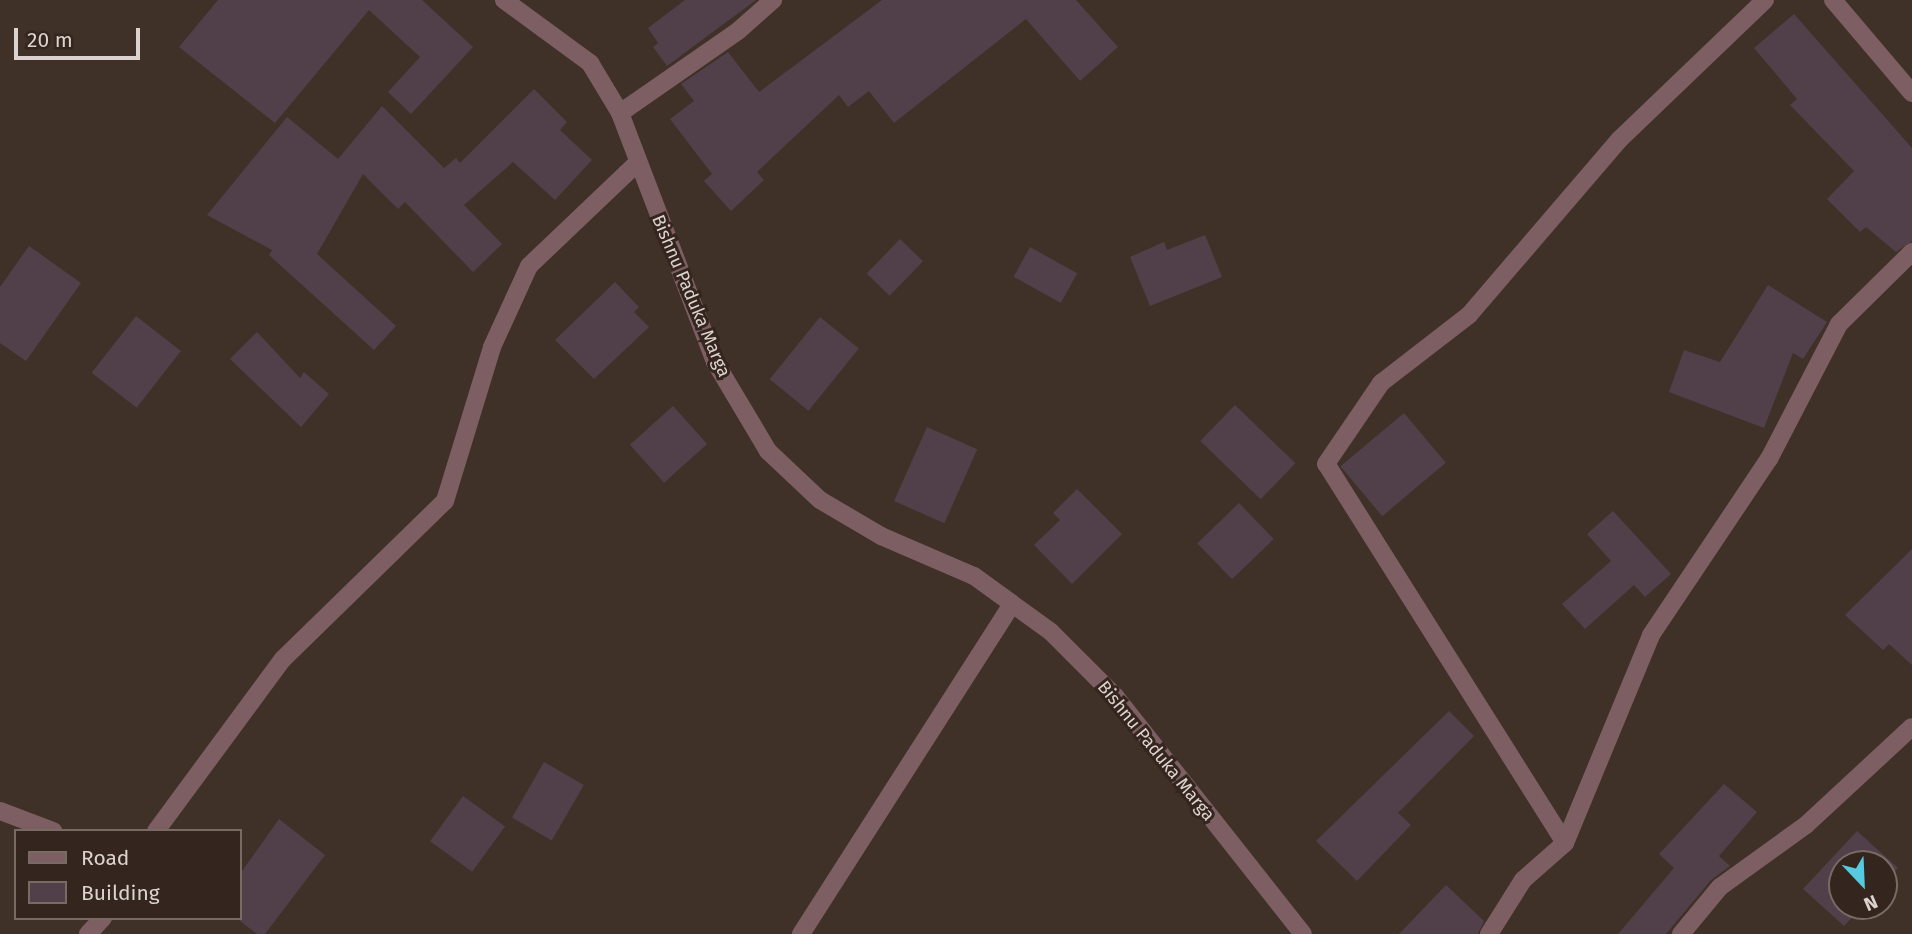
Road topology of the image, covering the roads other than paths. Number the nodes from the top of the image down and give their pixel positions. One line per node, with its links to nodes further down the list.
1 (504, 0): 6 (street, Bishnu Paduka Marga)
2 (773, 0): 6 (street)
3 (1765, 0): 14 (street)
4 (1833, 0): 5 (street)
5 (1912, 93)
6 (620, 113): 7 (street, Bishnu Paduka Marga)
7 (637, 163): 9 (street, Bishnu Paduka Marga); 13 (street)
8 (1912, 252): 14 (street)
9 (1012, 604): 17 (street); 18 (street, Bishnu Paduka Marga)
10 (1912, 727): 20 (street)
11 (0, 811): 12 (street)
12 (49, 829)
13 (157, 829)
14 (1566, 843): 19 (street)
15 (101, 920): 16 (street)
16 (88, 934)
17 (801, 934)
18 (1303, 934)
19 (1489, 934)
20 (1681, 934)

